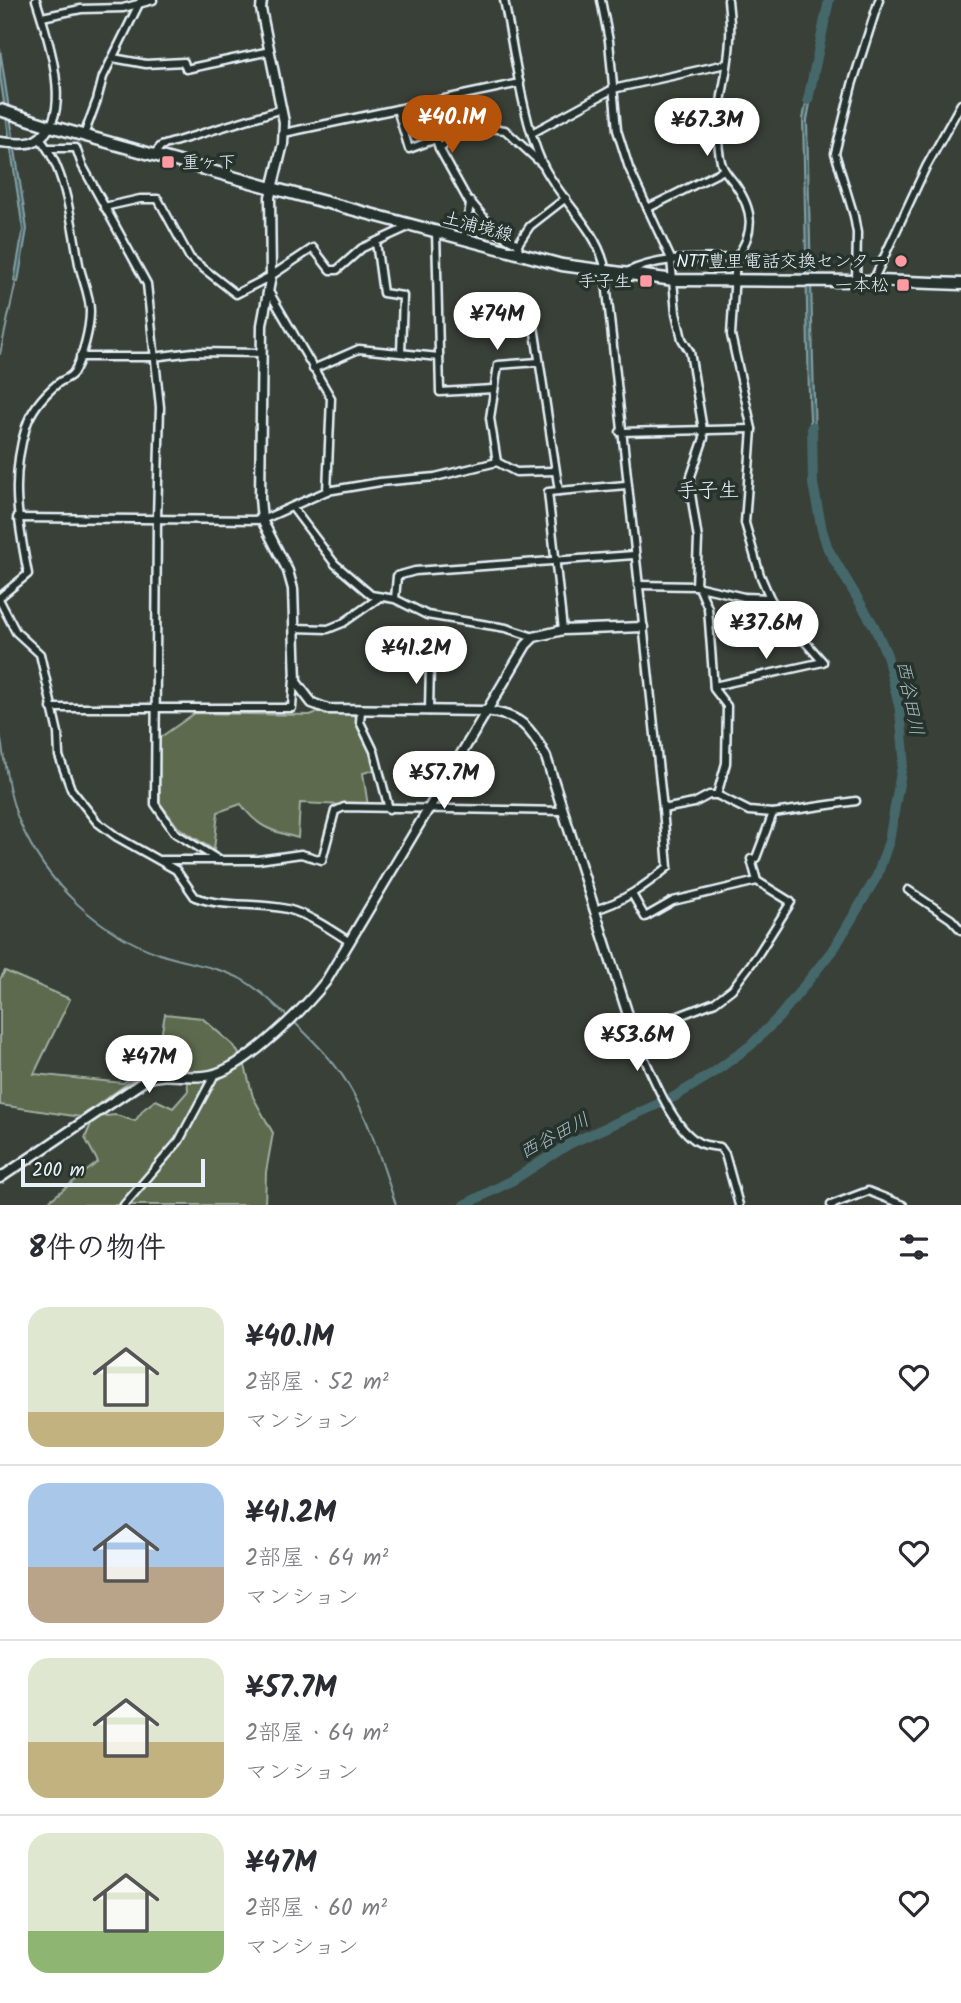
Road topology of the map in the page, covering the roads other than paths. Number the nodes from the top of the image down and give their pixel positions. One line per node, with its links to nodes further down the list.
1 (36, 0): 9 (street)
2 (153, 0): 8 (street)
3 (262, 0): 10 (street)
4 (504, 0): 13 (street)
5 (600, 0): 14 (street)
6 (728, 0): 12 (street)
7 (879, 0): 47 (street)
8 (140, 1): 9 (street); 11 (street)
9 (42, 17): 19 (street)
10 (270, 51): 11 (street); 16 (street)
11 (113, 58): 22 (street)
12 (726, 64): 14 (street); 29 (street)
13 (520, 83): 17 (street); 21 (street)
14 (613, 89): 21 (street); 34 (street)
15 (961, 104): 48 (street)
16 (282, 109): 20 (street); 27 (street)
17 (397, 109): 20 (street); 26 (street)
18 (0, 110): 19 (main road, 土浦境線)
19 (50, 126): 22 (main road, 土浦境線); 23 (street)
20 (284, 133): 30 (street)
21 (532, 133): 28 (street)
22 (84, 135): 27 (main road, 土浦境線)
23 (40, 139): 24 (street); 25 (street)
24 (0, 142)
25 (48, 148): 33 (street); 55 (street)
26 (439, 148): 28 (street); 32 (street)
27 (154, 154): 30 (main road, 土浦境線)
28 (543, 165): 31 (street)
29 (724, 170): 34 (street); 40 (street)
30 (272, 188): 35 (main road, 土浦境線); 44 (street)
31 (566, 198): 39 (street); 42 (street)
32 (469, 200): 37 (street); 39 (street)
33 (104, 207): 44 (street); 56 (street)
34 (648, 208): 41 (street)
35 (408, 223): 36 (main road, 土浦境線); 38 (street)
36 (436, 231): 37 (main road, 土浦境線); 54 (street)
37 (464, 239): 39 (main road, 土浦境線)
38 (376, 242): 44 (street); 53 (street)
39 (519, 249): 42 (main road, 土浦境線)
40 (736, 258): 41 (street); 46 (street)
41 (671, 259): 43 (street); 45 (street)
42 (605, 272): 43 (main road, 土浦境線); 62 (street)
43 (623, 274): 45 (main road, 土浦境線)
44 (271, 276): 50 (street)
45 (674, 280): 46 (main road, 土浦境線); 61 (street)
46 (734, 281): 47 (main road, 土浦境線); 60 (street)
47 (856, 281): 48 (main road, 土浦境線)
48 (873, 281): 49 (main road, 土浦境線)
49 (961, 284)
50 (268, 290): 52 (street); 58 (street)
51 (534, 326): 57 (street)
52 (261, 353): 56 (street); 71 (street)
53 (401, 353): 54 (street); 58 (street)
54 (439, 356): 59 (street)
55 (80, 357): 56 (street); 69 (street)
56 (153, 357): 70 (street)
57 (539, 362): 59 (street); 64 (street)
58 (313, 369): 66 (street)
59 (494, 389): 63 (street)
60 (752, 429): 61 (street); 77 (street)
61 (703, 430): 62 (street); 75 (street)
62 (620, 432): 65 (street)
63 (497, 462): 64 (street); 66 (street)
64 (555, 471): 67 (street)
65 (626, 485): 67 (street); 72 (street)
66 (327, 491): 68 (street)
67 (559, 491): 73 (street)
68 (292, 507): 71 (street); 76 (street)
69 (17, 518): 70 (street); 78 (street)
70 (157, 518): 71 (street); 88 (street)
71 (262, 520): 81 (street)
72 (634, 555): 73 (street); 74 (street)
73 (555, 560): 79 (street); 82 (street)
74 (638, 586): 75 (street); 80 (street)
75 (698, 586): 77 (street); 86 (street)
76 (380, 597): 79 (street); 81 (street)
77 (770, 598): 86 (street)
78 (0, 599): 87 (street)
79 (395, 599): 83 (street)
80 (643, 627): 82 (street); 95 (street)
81 (295, 628): 85 (street)
82 (563, 630): 83 (street)
83 (534, 636): 91 (street)
84 (430, 662): 90 (street)
85 (295, 677): 88 (street); 89 (street)
86 (714, 686): 92 (street)
87 (51, 708): 88 (street); 99 (street)
88 (155, 710): 100 (street)
89 (361, 710): 90 (street); 94 (street)
90 (429, 711): 91 (street)
91 (486, 712): 96 (street); 97 (street)
92 (717, 795): 95 (street); 98 (street)
93 (856, 801): 98 (street)
94 (389, 809): 96 (street); 100 (street)
95 (663, 809): 103 (street)
96 (428, 810): 97 (street); 106 (street)
97 (562, 811): 104 (street)
98 (773, 813): 101 (street)
99 (159, 860): 100 (street); 106 (street)
100 (219, 860)
101 (757, 881): 103 (street); 107 (street)
102 (908, 890): 105 (street)
103 (632, 894): 104 (street)
104 (594, 910): 107 (street)
105 (961, 930)
106 (350, 943): 108 (street)
107 (635, 1037): 111 (street)
108 (215, 1074): 109 (street); 110 (street)
109 (0, 1178)
110 (124, 1205)
111 (738, 1205)
112 (831, 1205): 113 (street)
113 (902, 1205)

